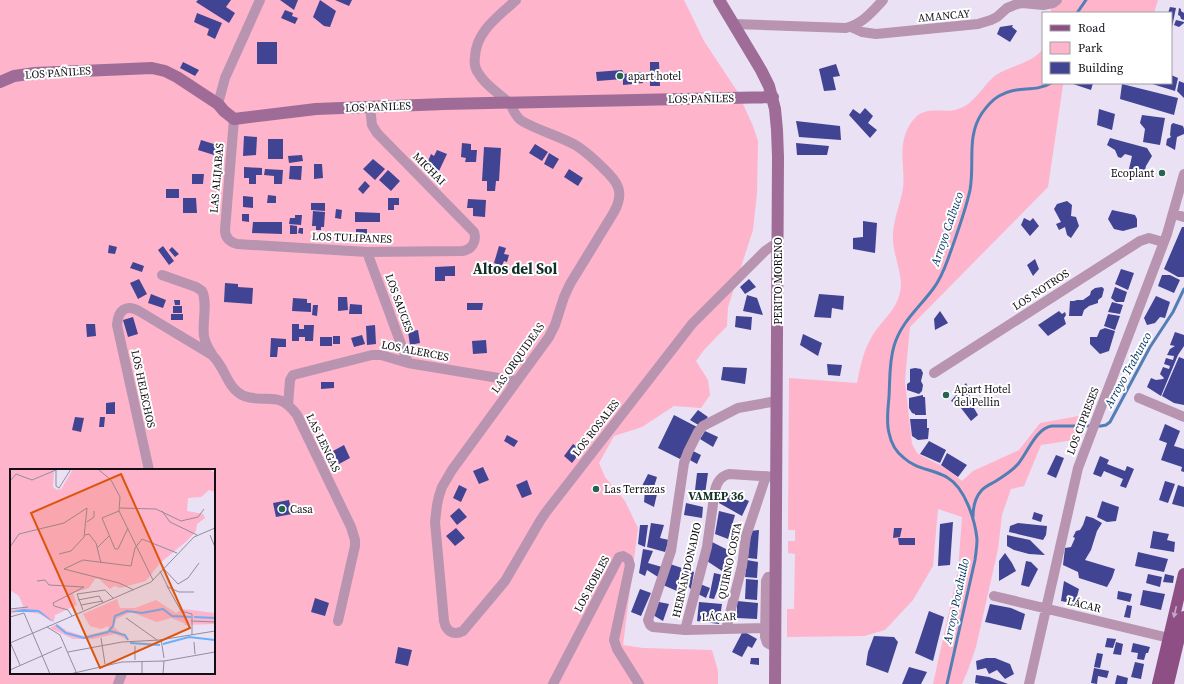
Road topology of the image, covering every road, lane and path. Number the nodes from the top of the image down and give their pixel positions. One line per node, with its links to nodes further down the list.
1 (260, 0): 11 (street)
2 (516, 0): 10 (street, LAS ORQUIDEAS)
3 (719, 0): 6 (street, PERITO MORENO)
4 (883, 0): 7 (street)
5 (1057, 0): 7 (street, AMANCAY)
6 (734, 24): 7 (street); 9 (street, PERITO MORENO)
7 (851, 26)
8 (0, 82): 11 (street, LOS PAÑILES)
9 (773, 97): 10 (street, LOS PAÑILES); 20 (street, PERITO MORENO)
10 (509, 103): 12 (street, LOS PAÑILES); 26 (street, LAS ORQUIDEAS)
11 (218, 104): 13 (street, LOS PAÑILES)
12 (370, 107): 13 (street, LOS PAÑILES); 19 (street, MICHAI)
13 (234, 118): 17 (street, LAS ALIJABAS)
14 (1184, 174): 15 (street, LOS CIPRESES)
15 (1173, 214): 16 (street); 18 (street, LOS CIPRESES)
16 (1184, 217)
17 (228, 239): 21 (street, LOS TULIPANES)
18 (1164, 242): 25 (street, LOS NOTROS); 36 (street, LOS CIPRESES)
19 (474, 244): 21 (street, LOS TULIPANES)
20 (778, 246): 28 (street, PERITO MORENO); 42 (street, LOS ROSALES)
21 (368, 252): 24 (street, LOS SAUCES)
22 (162, 275): 23 (street)
23 (212, 355): 29 (street); 31 (street, LOS HELECHOS)
24 (408, 363): 26 (street, LOS ALERCES); 29 (street, LOS ALERCES)
25 (934, 373)
26 (517, 381): 42 (street, LAS ORQUIDEAS)
27 (1138, 398): 30 (street)
28 (777, 401): 32 (street, PERITO MORENO); 41 (street, LÁCAR)
29 (288, 405): 38 (street, LAS LENGAS)
30 (1184, 417)
31 (148, 469)
32 (771, 476): 34 (street, PERITO MORENO); 40 (street, QUIRNO COSTA); 41 (street, HERNÁN DONADIO)
33 (1184, 574): 43 (main road, one-way to 43)
34 (776, 576): 39 (street); 44 (street, PERITO MORENO)
35 (994, 596): 36 (street, LÁCAR)
36 (1046, 608): 43 (street, LÁCAR); 50 (street, LOS CIPRESES)
37 (1184, 617): 51 (main road)
38 (338, 621)
39 (765, 628): 40 (street, LÁCAR); 44 (street)
40 (726, 629): 41 (street, LÁCAR)
41 (685, 630)
42 (449, 631)
43 (1169, 638): 51 (main road)
44 (776, 648): 49 (street, PERITO MORENO)
45 (122, 674): 46 (street)
46 (118, 684)
47 (553, 684): 48 (street, LOS ROBLES)
48 (639, 684)
49 (775, 684)
50 (1029, 684)
51 (1167, 684)

